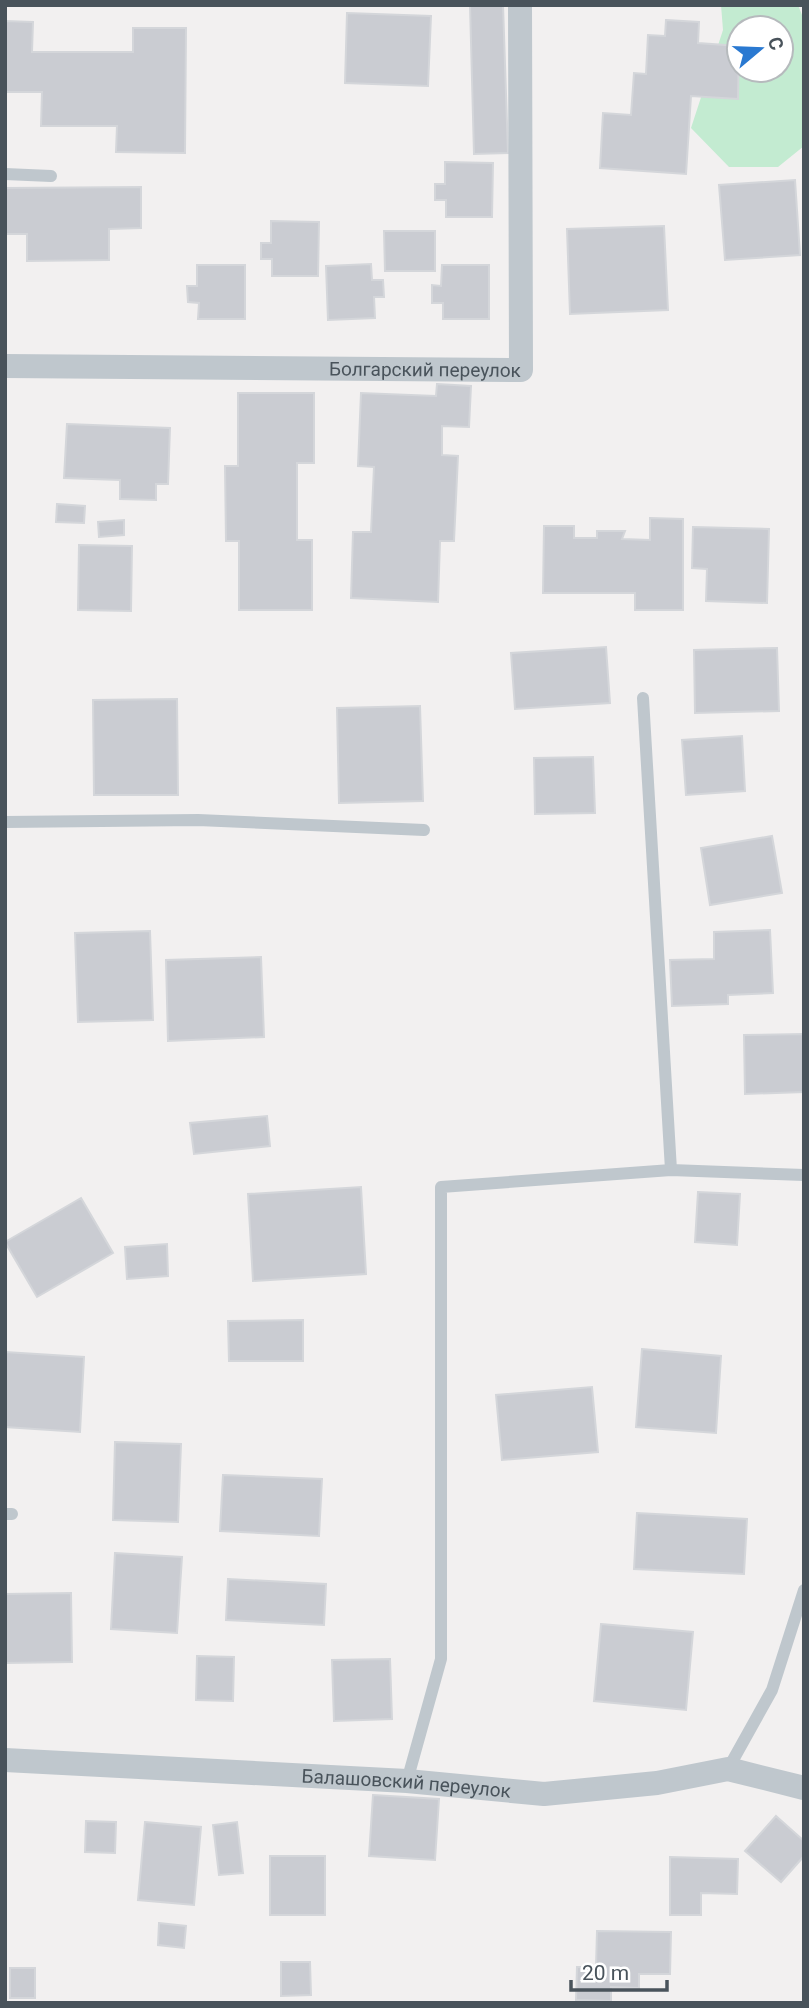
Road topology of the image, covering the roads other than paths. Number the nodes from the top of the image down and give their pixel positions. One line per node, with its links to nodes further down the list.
1 (520, 5): 4 (street, Болгарский переулок)
2 (5, 174): 3 (lane)
3 (51, 176)
4 (5, 366)
5 (643, 698): 8 (lane)
6 (5, 822): 7 (lane)
7 (424, 830)
8 (671, 1170): 9 (lane); 13 (lane)
9 (804, 1175)
10 (804, 1590): 12 (lane)
11 (5, 1760): 13 (street, Балашовский переулок)
12 (728, 1769): 13 (street, Балашовский переулок); 14 (street, Балашовский переулок)
13 (407, 1781)
14 (804, 1788)

